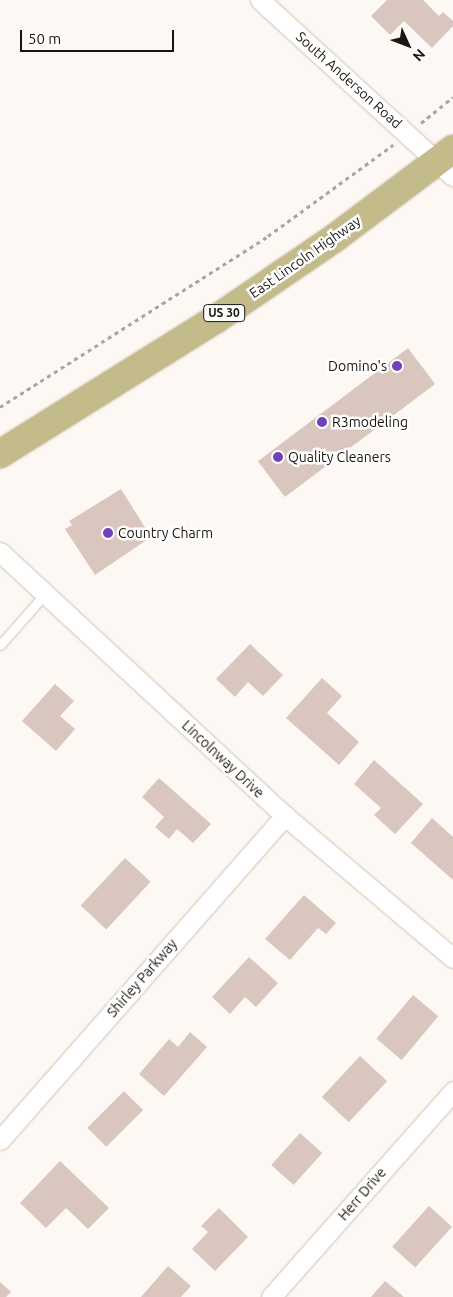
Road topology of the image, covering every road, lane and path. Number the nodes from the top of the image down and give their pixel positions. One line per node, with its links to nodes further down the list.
1 (260, 0): 5 (street, South Anderson Road)
2 (453, 97): 3 (path)
3 (424, 120)
4 (385, 151): 6 (path)
5 (449, 162): 7 (main road, East Lincoln Highway / US 30)
6 (0, 407)
7 (0, 454)
8 (0, 552): 9 (street, Lincolnway Drive)
9 (45, 594): 10 (lane); 11 (street, Lincolnway Drive)
10 (0, 645)
11 (285, 816): 12 (street, Lincolnway Drive); 14 (street, Shirley Parkway)
12 (453, 958)
13 (453, 1091): 15 (street, Herr Drive)
14 (0, 1140)
15 (271, 1297)

